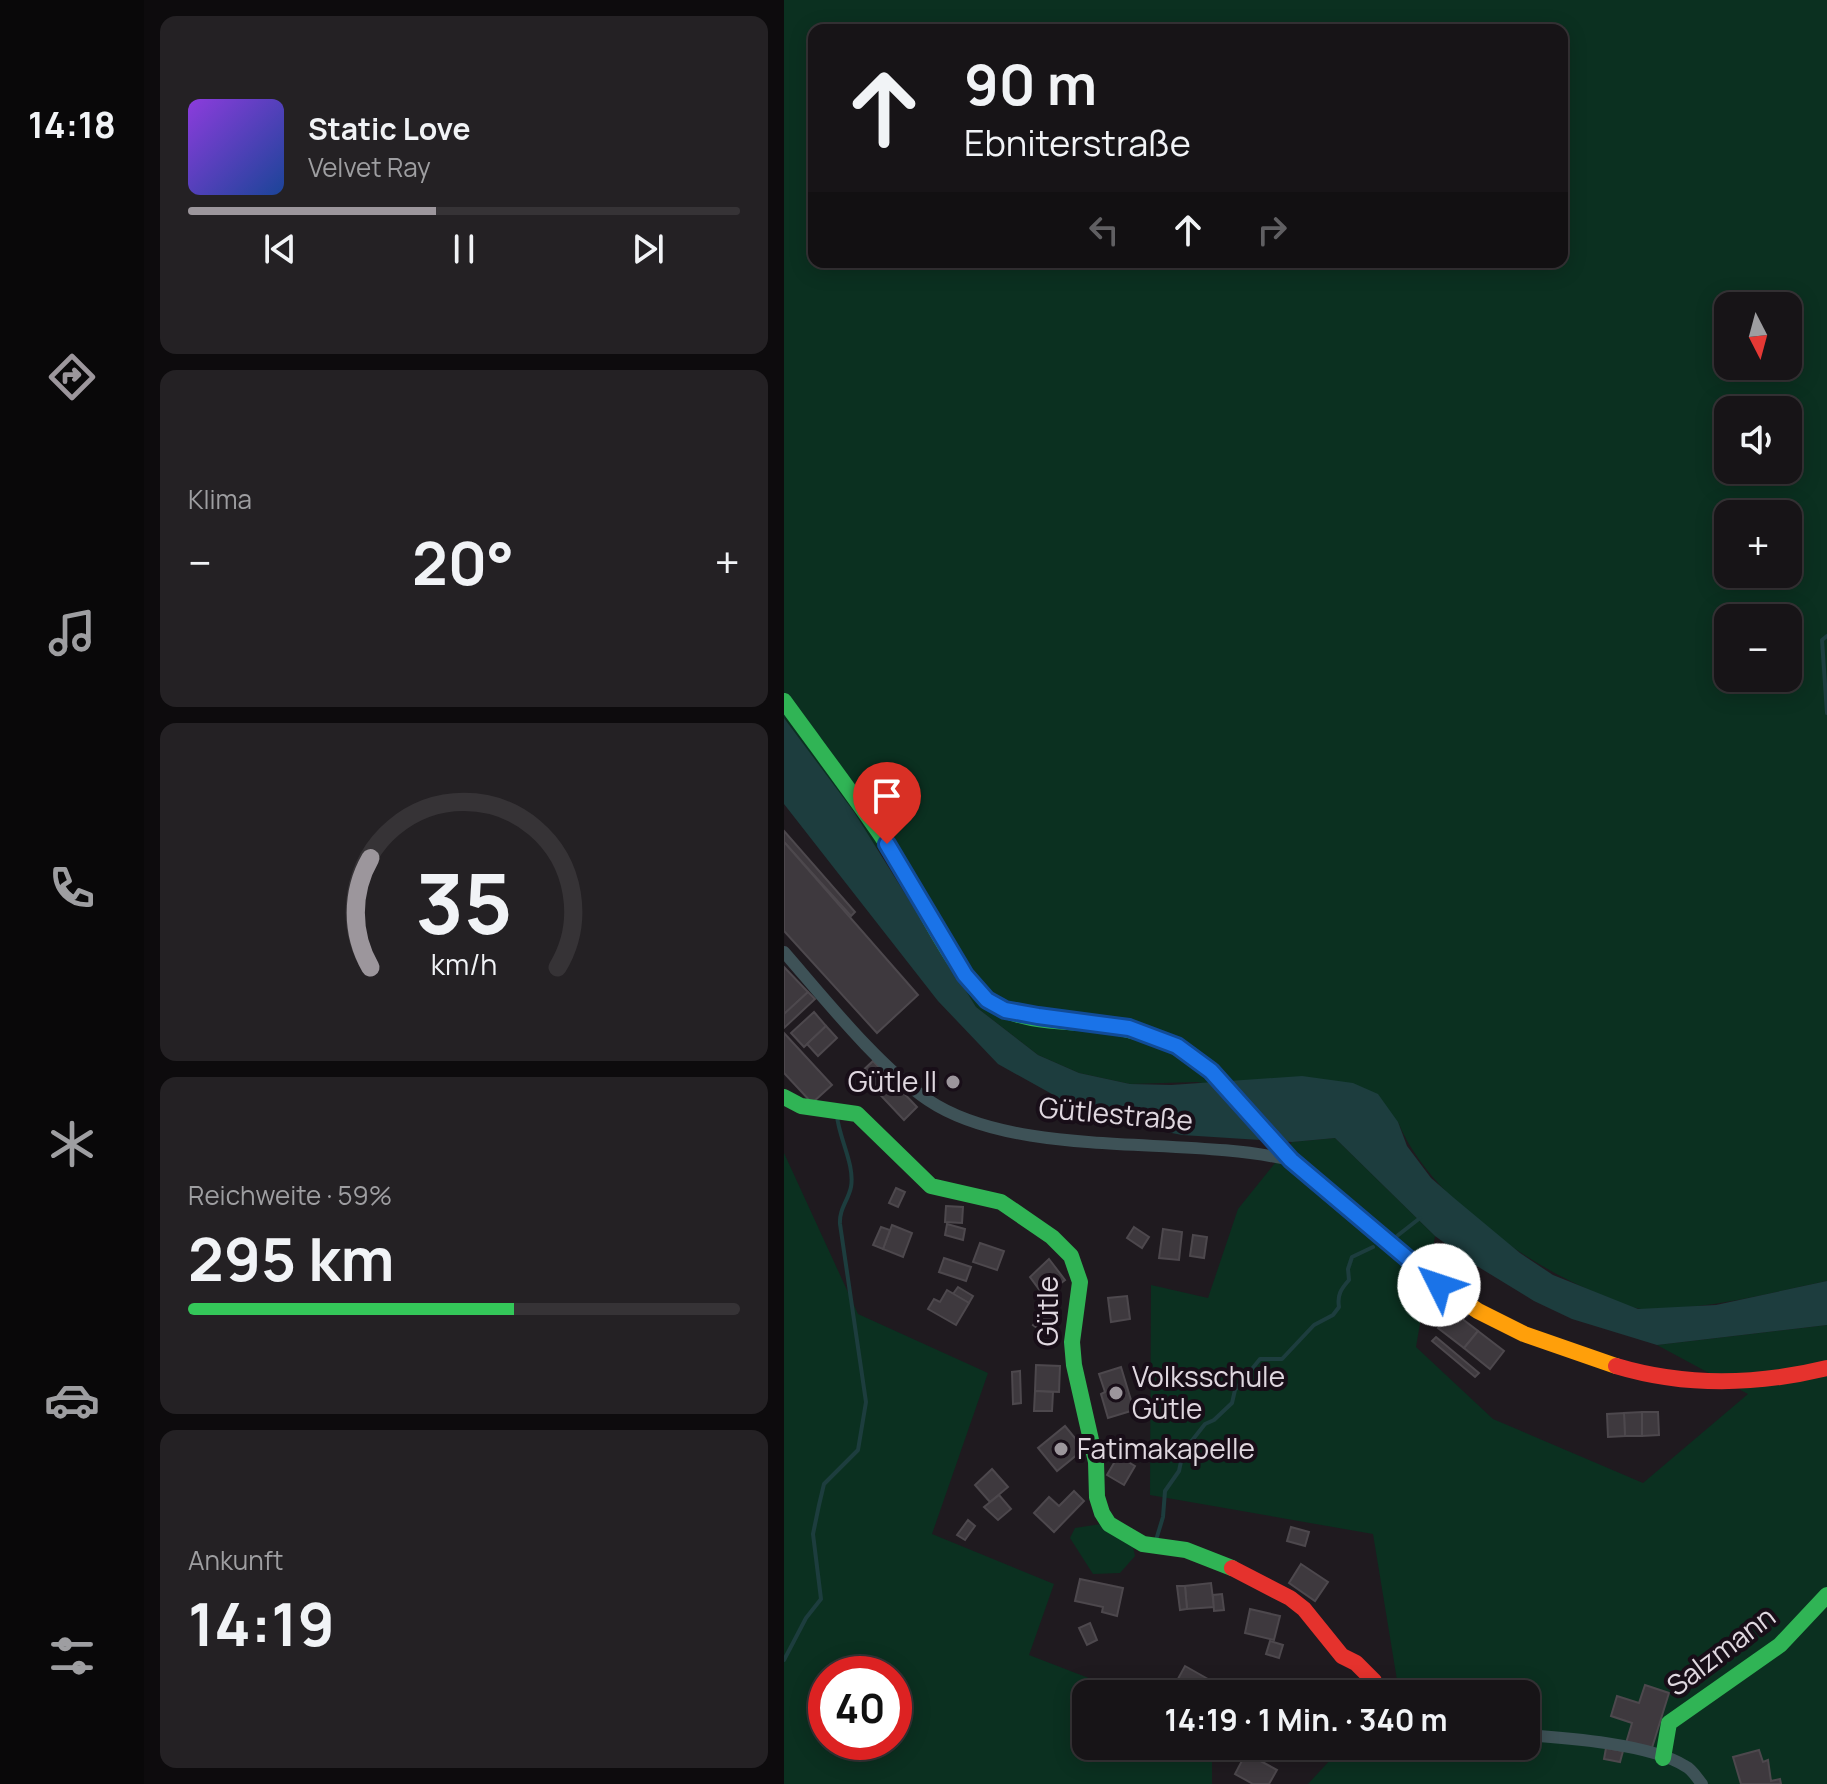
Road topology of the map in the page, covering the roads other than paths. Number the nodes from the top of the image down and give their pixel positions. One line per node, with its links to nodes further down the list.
1 (784, 701): 4 (street)
2 (784, 952): 4 (street, Gütlestraße)
3 (784, 1097): 7 (street, Gütle)
4 (1291, 1160): 5 (street)
5 (1827, 1368)
6 (1827, 1595): 9 (street, Salzmann)
7 (1373, 1680)
8 (1540, 1736): 9 (street)
9 (1663, 1758): 10 (street)
10 (1702, 1784)

